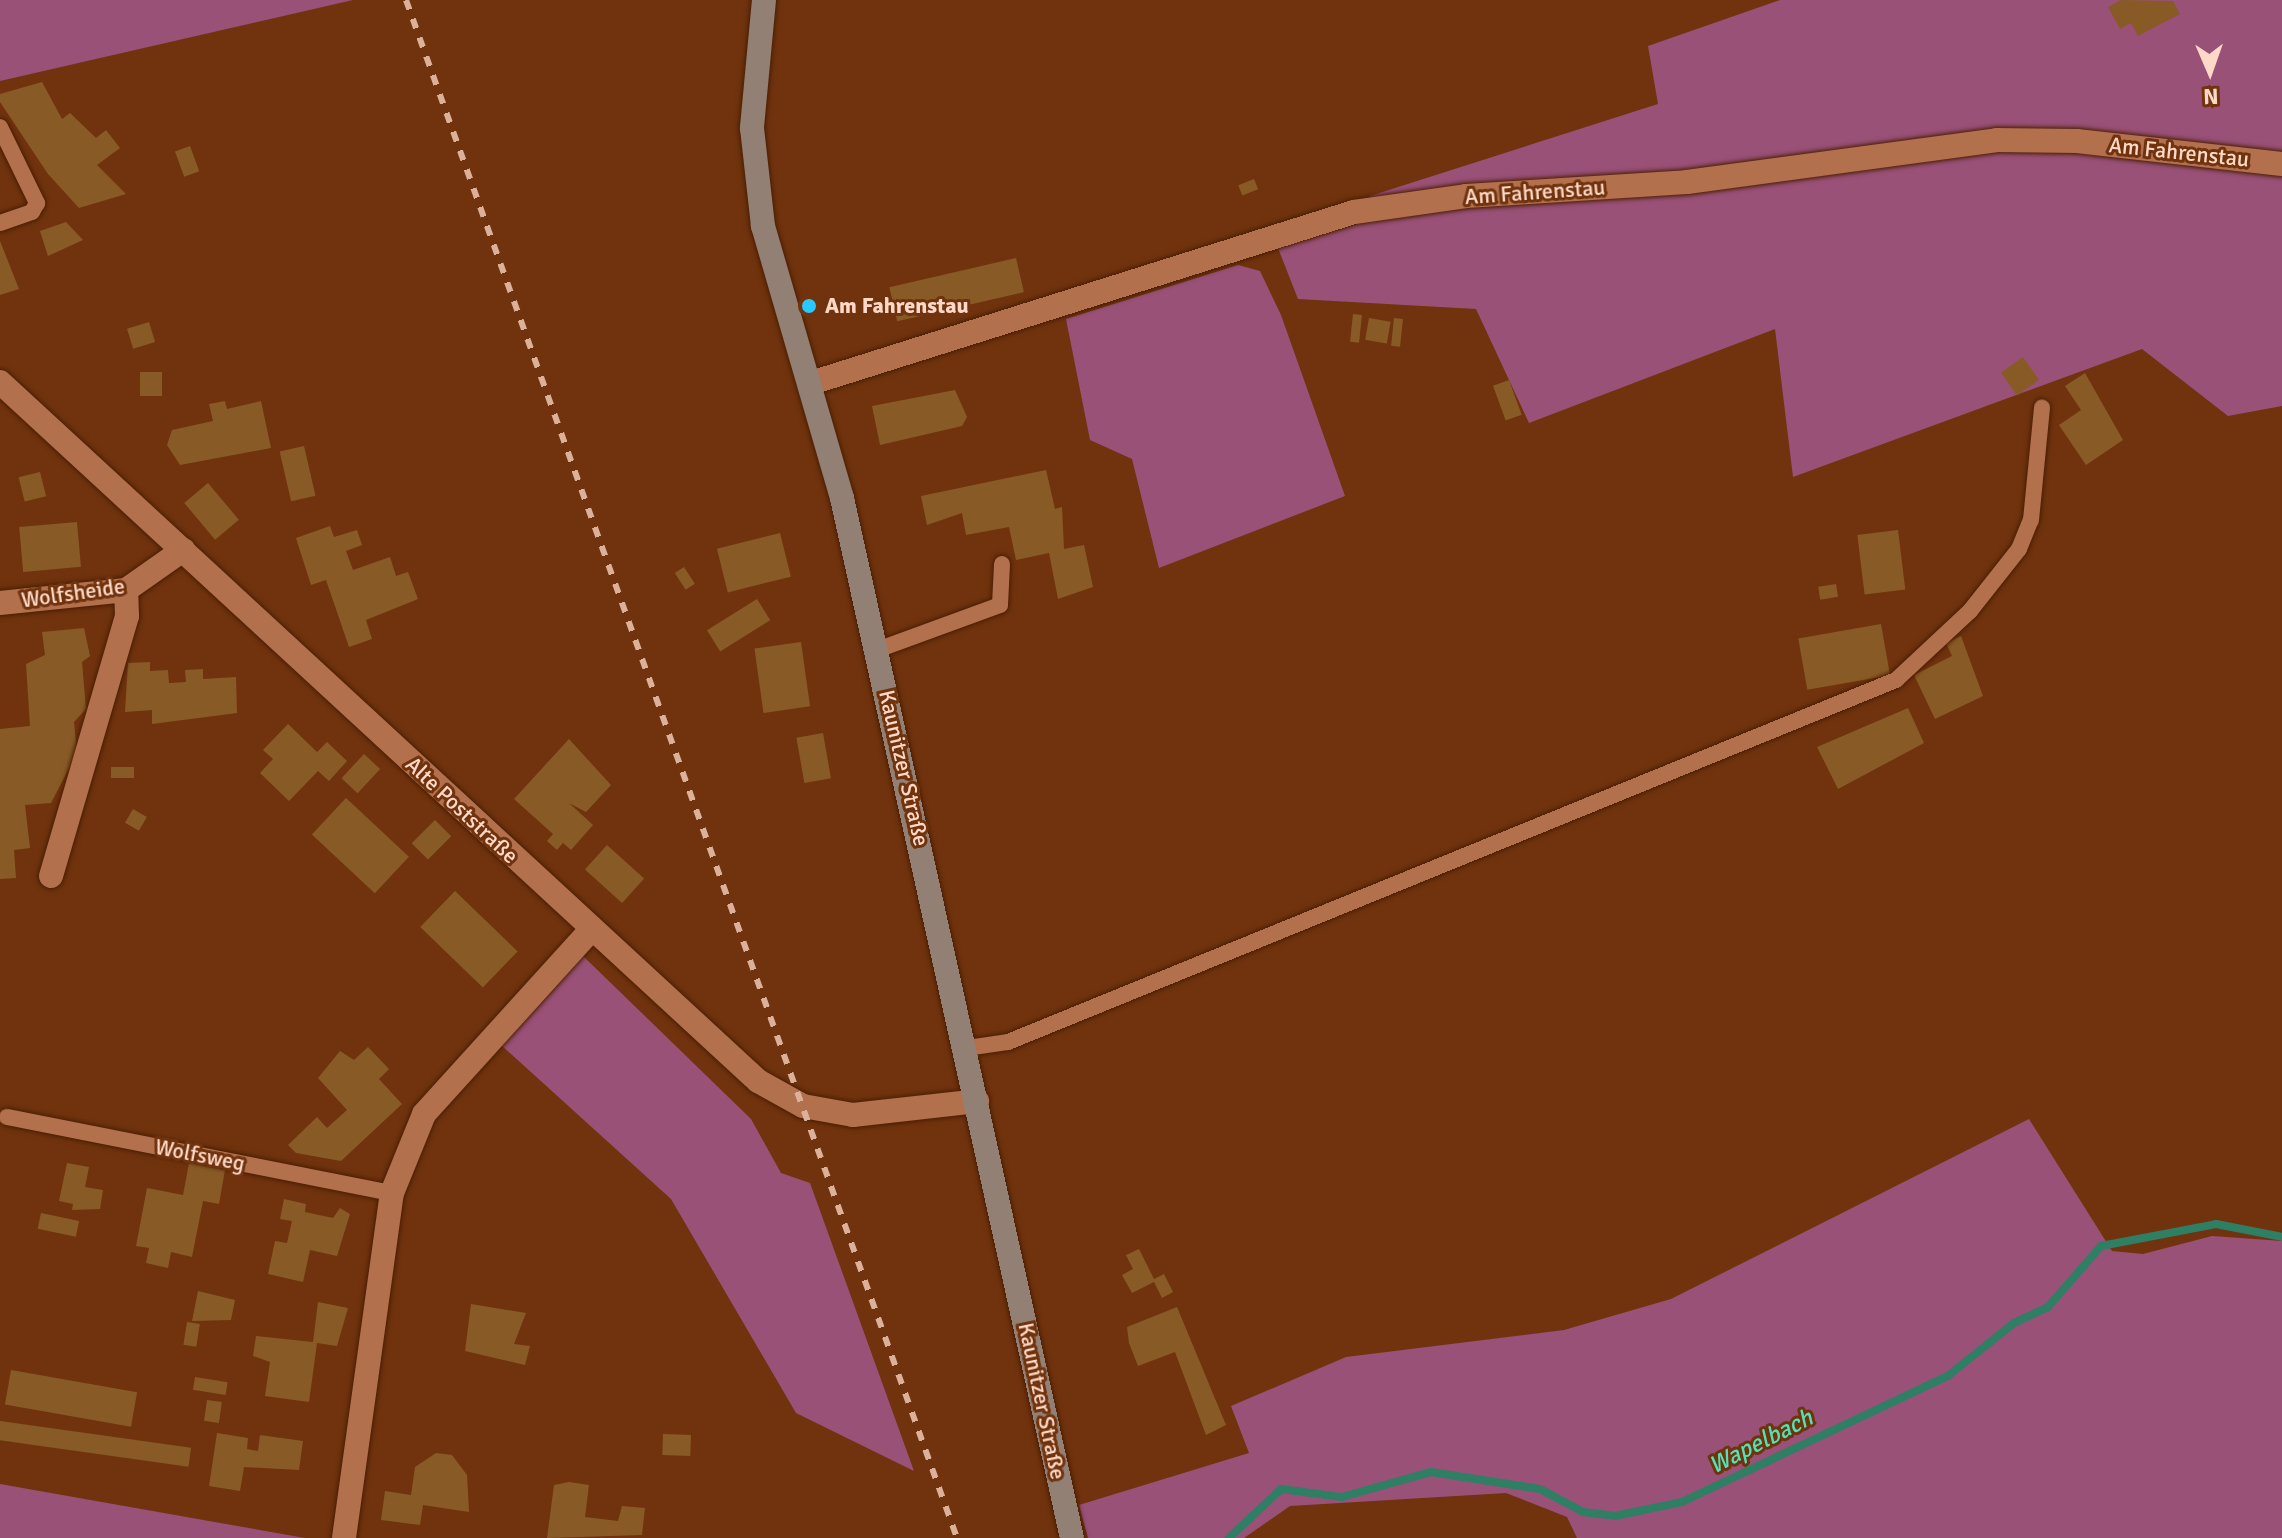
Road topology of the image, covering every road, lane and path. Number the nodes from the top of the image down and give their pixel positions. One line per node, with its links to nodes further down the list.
1 (764, 0): 6 (street, Kaunitzer Straße)
2 (0, 127): 4 (lane)
3 (2282, 164): 6 (street, Am Fahrenstau)
4 (0, 223)
5 (0, 382): 8 (street, Alte Poststraße)
6 (811, 383): 12 (street, Kaunitzer Straße)
7 (2042, 408): 15 (lane)
8 (183, 550): 10 (street, Wolfsheide); 14 (street, Alte Poststraße)
9 (1002, 564): 12 (lane)
10 (126, 590): 11 (street, Wolfsheide); 13 (street)
11 (0, 603)
12 (877, 650): 15 (street, Kaunitzer Straße)
13 (51, 876)
14 (591, 930): 16 (street, Alte Poststraße); 18 (street)
15 (967, 1048): 16 (street, Kaunitzer Straße)
16 (977, 1101): 20 (street, Kaunitzer Straße)
17 (7, 1117): 18 (lane, Wolfsweg)
18 (392, 1193): 19 (street)
19 (344, 1538)
20 (1072, 1538)

